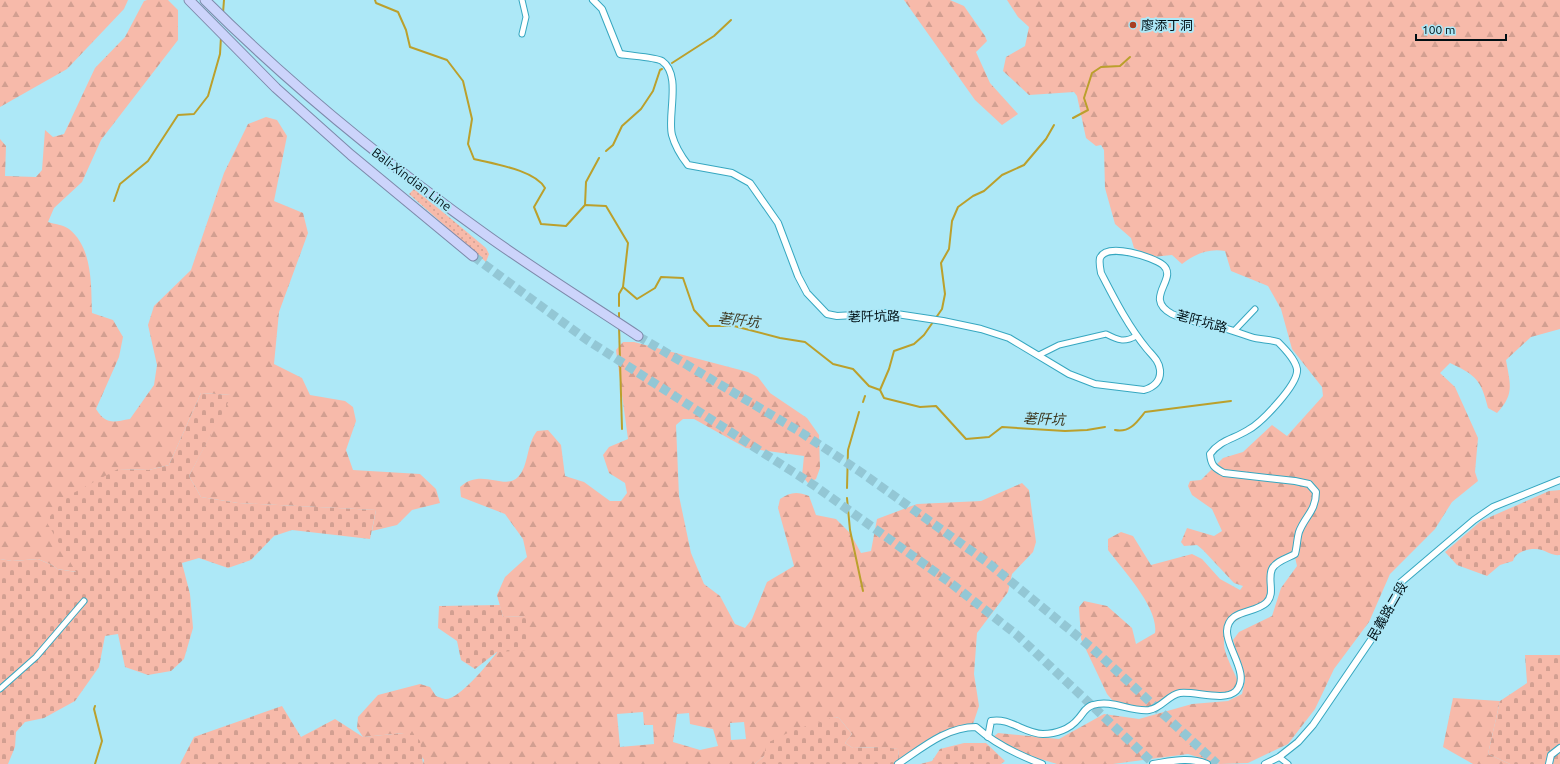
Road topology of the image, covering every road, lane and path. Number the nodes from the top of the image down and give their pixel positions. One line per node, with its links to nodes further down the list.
1 (189, 0): 6 (highway, Bali-Xindian Line)
2 (205, 0): 9 (highway, Bali-Xindian Line)
3 (522, 0): 5 (street)
4 (593, 0): 11 (street, 荖阡坑路)
5 (522, 34)
6 (473, 256)
7 (1255, 309): 8 (street)
8 (1235, 330): 10 (street, 荖阡坑路); 15 (street, 荖阡坑路)
9 (638, 336)
10 (1136, 336): 11 (street); 11 (street, 荖阡坑路)
11 (1039, 355)
12 (1558, 483): 17 (street, 民義路二段)
13 (84, 601): 14 (street)
14 (0, 688)
15 (988, 737): 18 (street); 19 (street)
16 (1560, 748): 24 (street)
17 (1279, 758): 22 (street, 民義路二段); 23 (street)
18 (898, 764)
19 (1042, 764)
20 (1154, 764): 21 (street)
21 (1207, 764)
22 (1265, 764)
23 (1288, 764)
24 (1549, 764)

